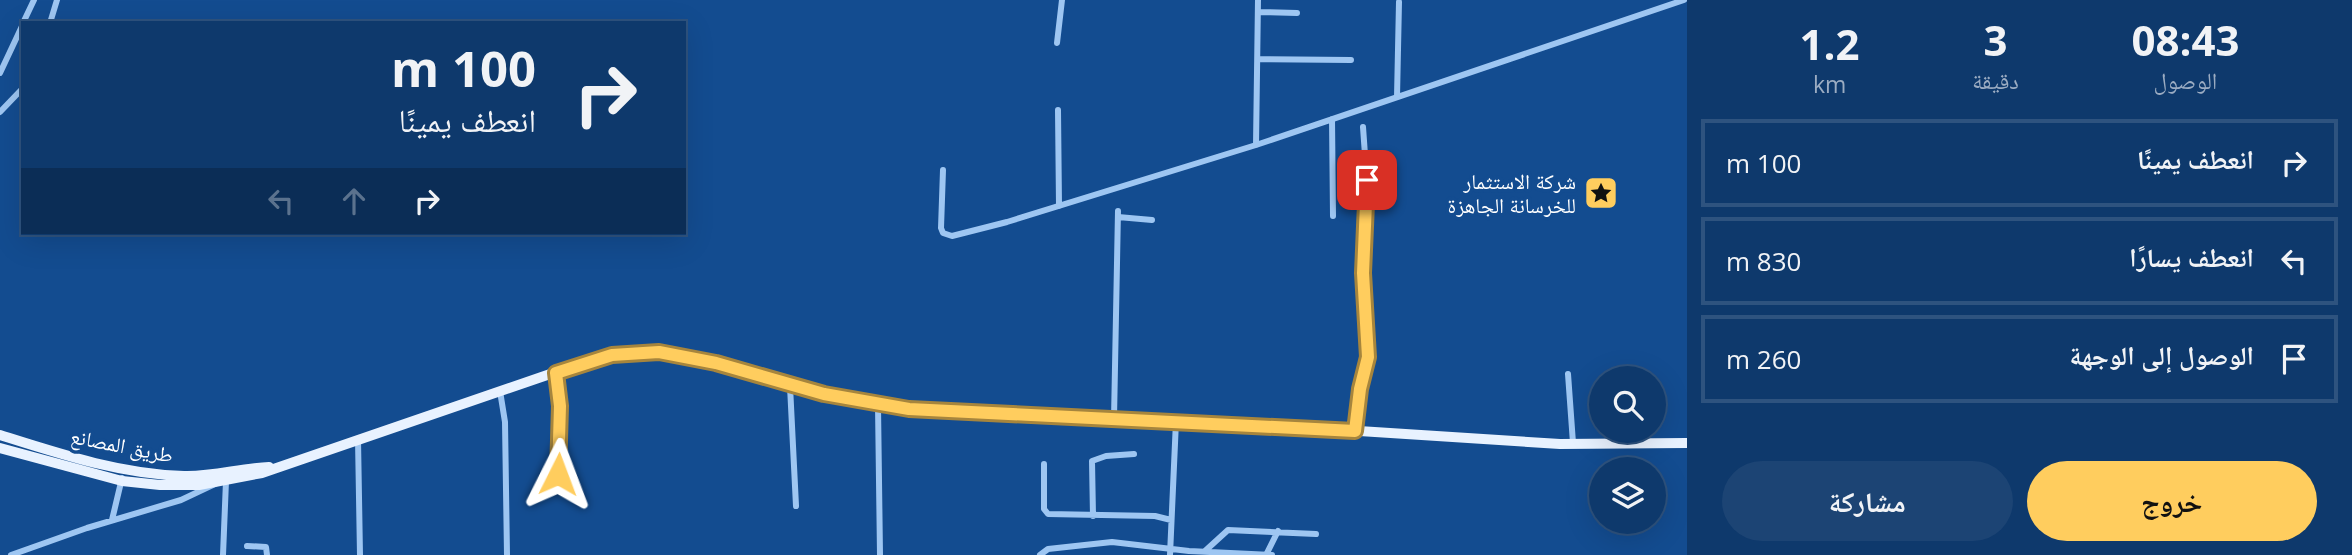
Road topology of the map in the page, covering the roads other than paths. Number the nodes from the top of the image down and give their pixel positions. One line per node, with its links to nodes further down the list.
1 (34, 0): 9 (street)
2 (57, 0): 10 (street)
3 (1062, 0): 12 (street)
4 (1258, 0): 7 (street)
5 (1684, 0): 17 (street)
6 (1399, 2): 17 (street)
7 (1258, 12): 8 (street); 13 (street)
8 (1297, 13)
9 (24, 21)
10 (51, 21)
11 (21, 27): 15 (street)
12 (1058, 43)
13 (1258, 59): 14 (street); 22 (street)
14 (1351, 60)
15 (0, 73)
16 (21, 91): 19 (street)
17 (1397, 97): 20 (street)
18 (1058, 110): 24 (street)
19 (0, 112)
20 (1332, 120): 22 (street); 25 (street)
21 (1363, 127): 34 (street)
22 (1256, 145): 24 (street)
23 (943, 170): 24 (street)
24 (1059, 206)
25 (1332, 216)
26 (1152, 220): 32 (street)
27 (556, 373): 29 (main road); 30 (main road); 43 (street)
28 (1568, 373): 37 (street)
29 (790, 386): 31 (main road); 46 (street)
30 (500, 391): 36 (main road); 59 (street)
31 (878, 405): 32 (main road); 60 (street)
32 (1114, 419): 33 (main road)
33 (1176, 421): 34 (main road); 49 (street)
34 (1355, 431): 37 (main road)
35 (0, 435): 44 (main road, طريق المصانع)
36 (358, 439): 42 (main road); 58 (street)
37 (1573, 443): 38 (main road)
38 (1687, 443)
39 (0, 448): 44 (main road, طريق المصانع)
40 (1134, 454): 47 (street)
41 (1044, 464): 47 (street)
42 (280, 466): 44 (main road, طريق المصانع); 45 (main road)
43 (558, 474)
44 (122, 475): 45 (main road); 48 (street)
45 (222, 482): 48 (street); 56 (street)
46 (796, 506)
47 (1094, 516): 49 (street)
48 (112, 520): 55 (street)
49 (1171, 520): 54 (street)
50 (1278, 531): 51 (street); 53 (street); 62 (street)
51 (1316, 534)
52 (247, 546): 57 (street)
53 (1205, 551): 54 (street); 62 (street)
54 (1170, 552): 61 (street)
55 (11, 555)
56 (223, 555)
57 (267, 555)
58 (360, 555)
59 (507, 555)
60 (880, 555)
61 (1040, 555)
62 (1266, 555): 63 (street)
63 (1272, 555)

